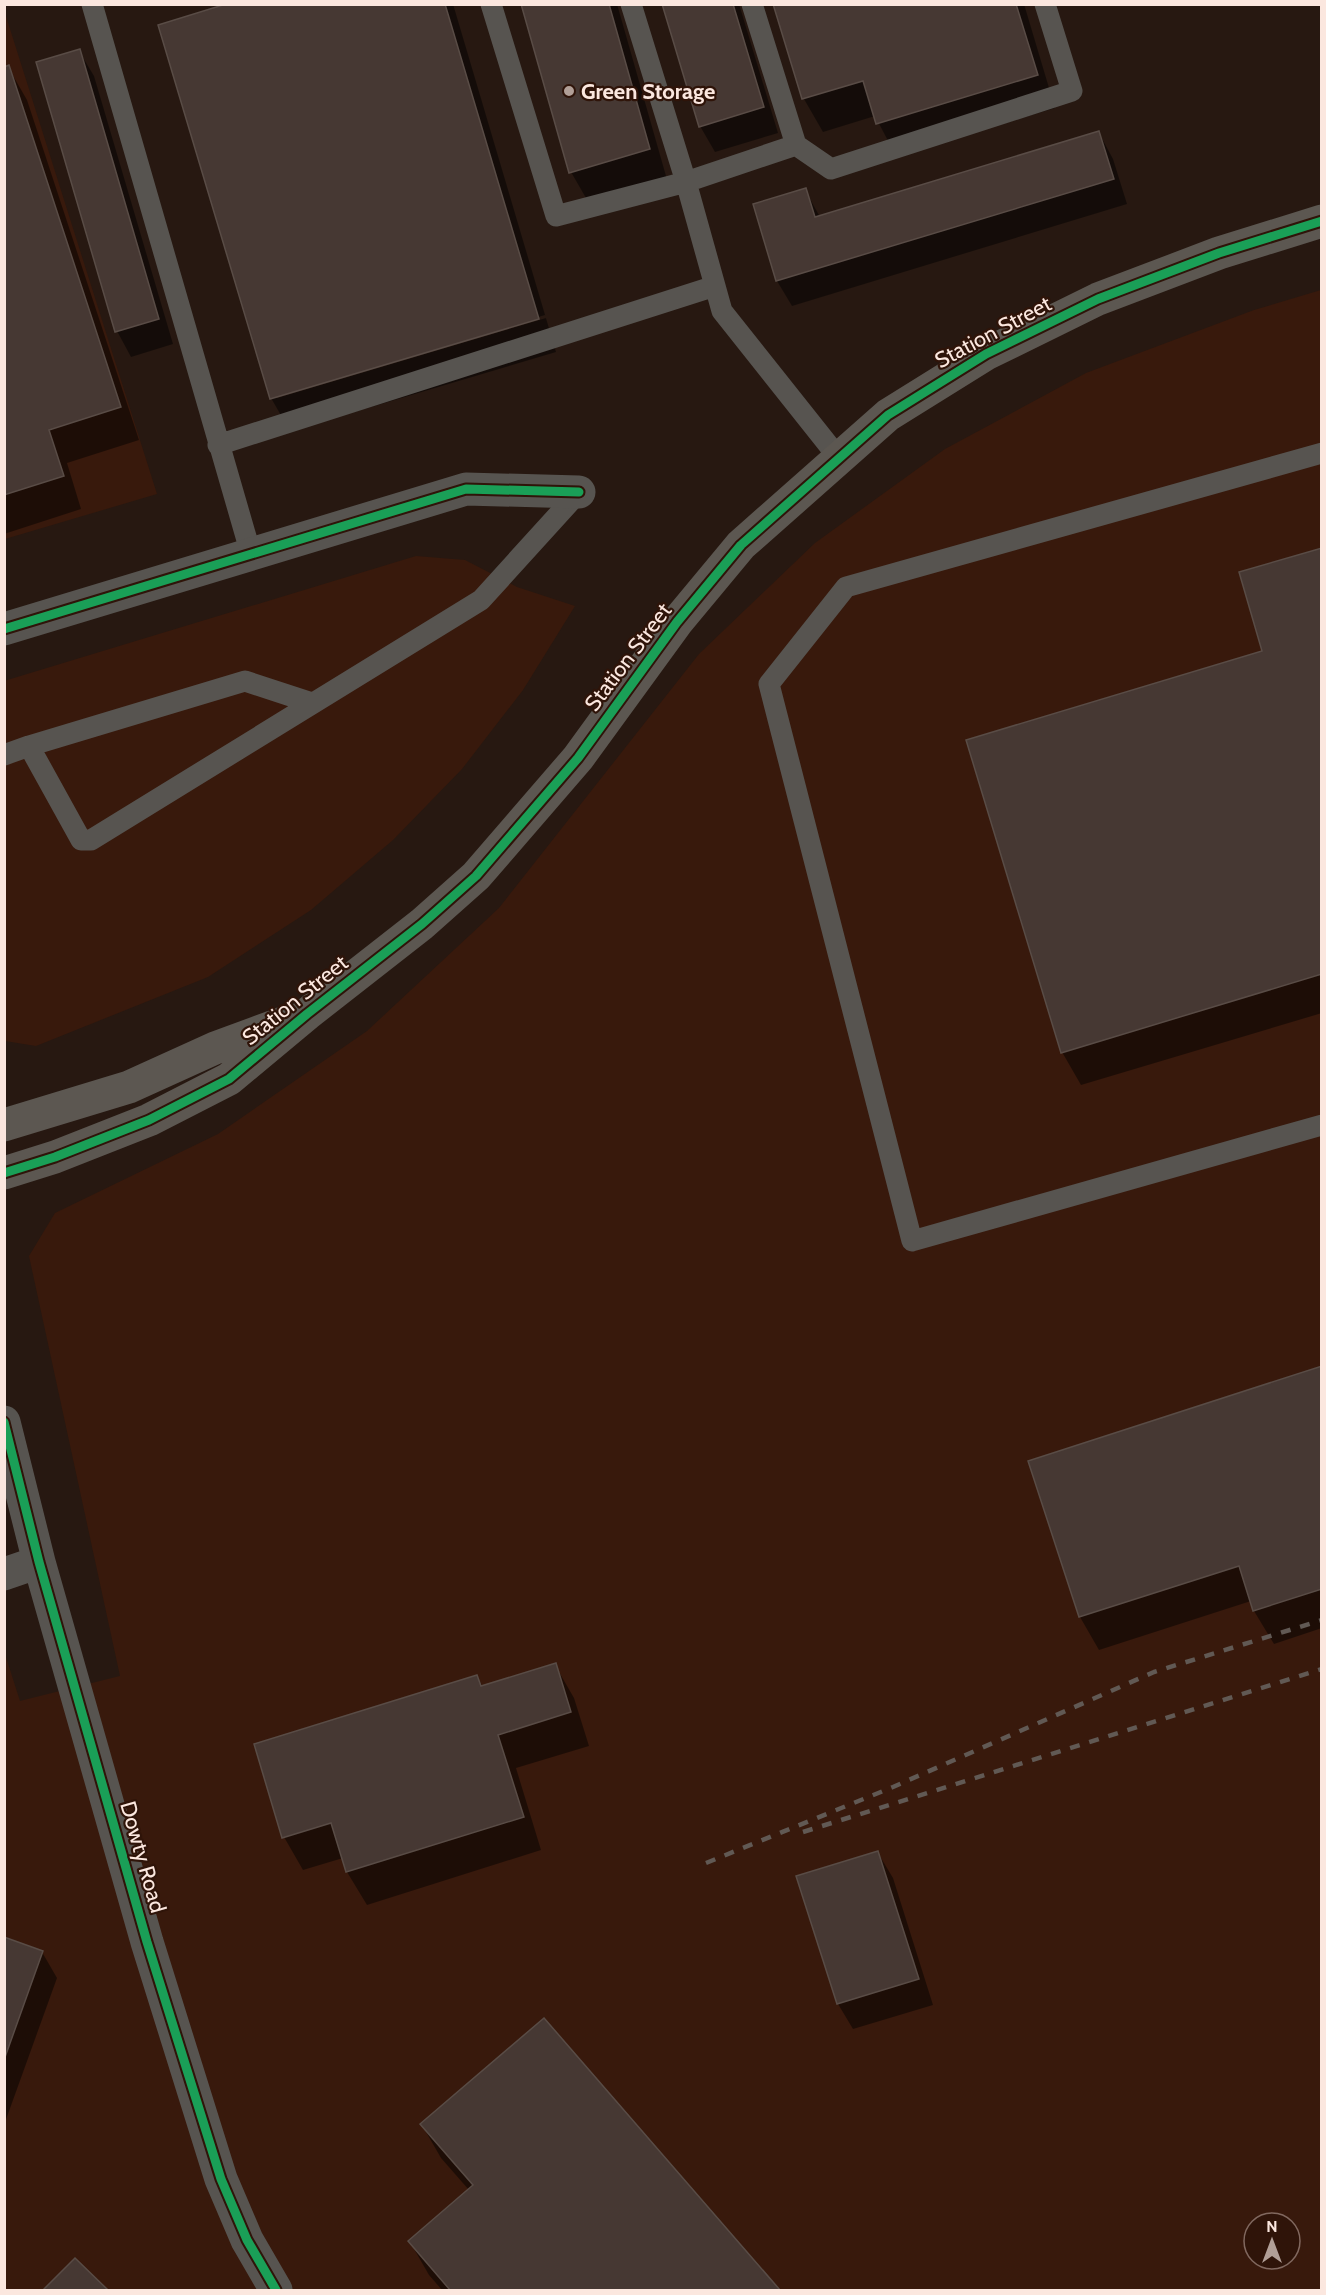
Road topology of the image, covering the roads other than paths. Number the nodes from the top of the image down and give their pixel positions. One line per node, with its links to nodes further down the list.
1 (92, 4): 10 (lane)
2 (491, 4): 7 (lane)
3 (631, 4): 7 (lane)
4 (752, 4): 6 (lane)
5 (1044, 4): 6 (lane)
6 (796, 145): 7 (lane)
7 (686, 182): 9 (lane)
8 (1322, 221): 12 (street, Station Street)
9 (715, 286): 10 (lane); 12 (lane)
10 (218, 445): 14 (lane)
11 (1322, 453): 21 (lane)
12 (838, 457): 19 (street, Station Street)
13 (579, 492): 14 (street); 16 (lane)
14 (251, 555): 15 (street)
15 (4, 628)
16 (312, 703): 17 (lane); 17 (lane)
17 (29, 746): 18 (lane)
18 (4, 755)
19 (307, 1014): 20 (street, Station Street); 22 (street, Station Street)
20 (4, 1125)
21 (1322, 1125)
22 (4, 1173)
23 (4, 1422): 24 (street, Dowty Road)
24 (39, 1562): 25 (street); 26 (street, Dowty Road)
25 (4, 1574)
26 (276, 2290)

